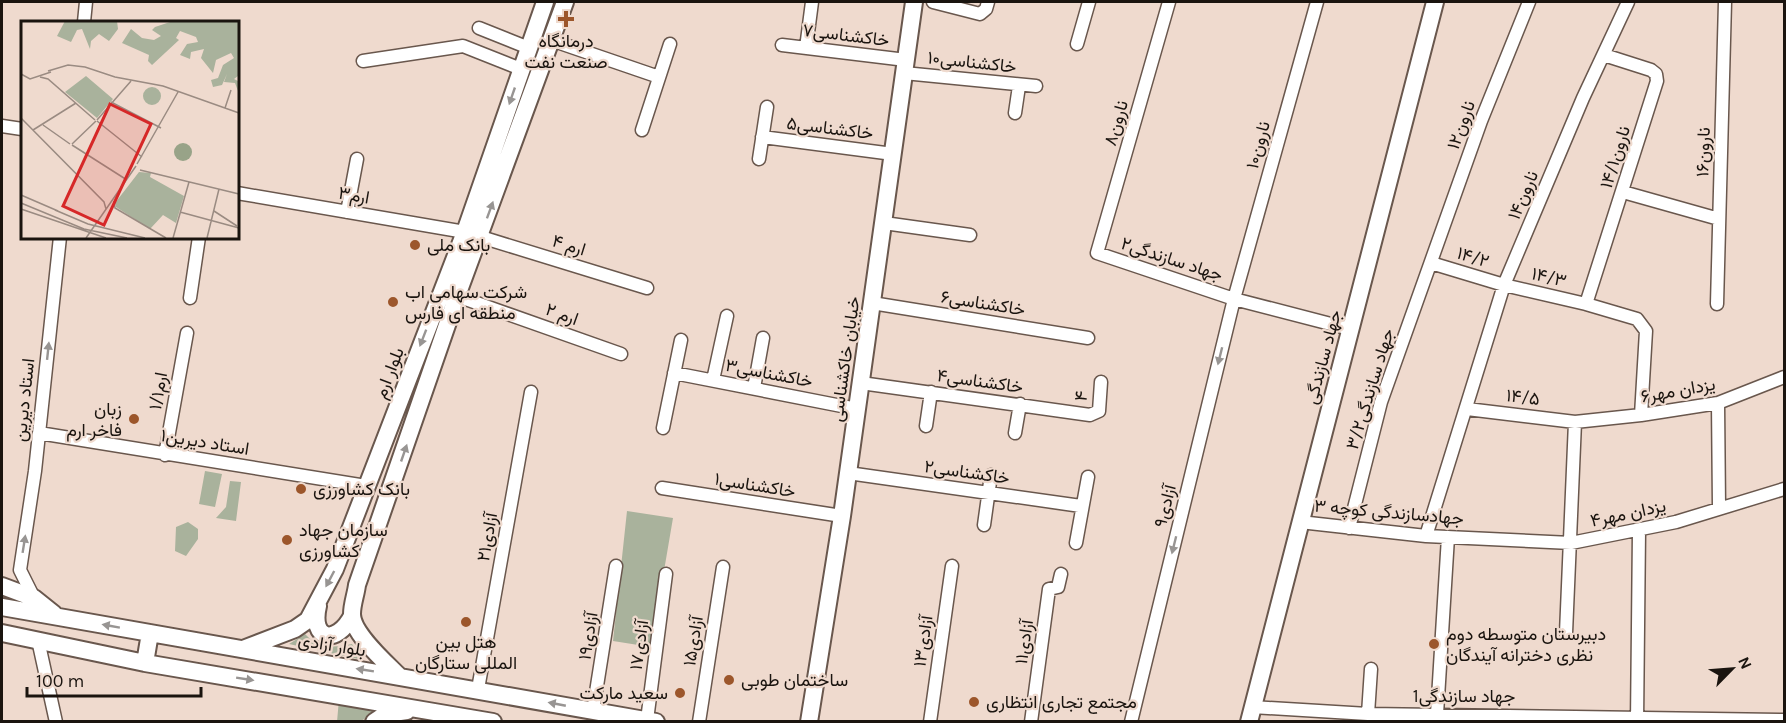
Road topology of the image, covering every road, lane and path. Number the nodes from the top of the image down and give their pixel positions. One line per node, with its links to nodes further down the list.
1 (86, 2): 15 (street)
2 (546, 2): 21 (main road, بلوار ارم)
3 (565, 2): 17 (main road, بلوار ارم)
4 (812, 2): 22 (street)
5 (915, 2): 25 (main road, خیابان خاکشناسی)
6 (933, 2): 14 (street)
7 (1089, 2): 19 (street)
8 (1169, 2): 48 (street, نارون۸)
9 (1317, 2): 54 (street, نارون۱۰)
10 (1435, 2): 59 (main road, جهاد سازندگی)
11 (1529, 2): 49 (street, نارون۱۲)
12 (1628, 2): 23 (street, نارون۱۴)
13 (1725, 2): 42 (street, نارون۱۶)
14 (985, 7)
15 (84, 21)
16 (478, 28): 21 (street)
17 (551, 40): 27 (street); 44 (main road, بلوار ارم, one-way to 17)
18 (670, 44): 27 (street)
19 (1077, 44)
20 (782, 45): 22 (street, خاکشناسی۷)
21 (529, 48): 26 (main road, بلوار ارم)
22 (806, 48): 25 (street, خاکشناسی۷)
23 (1604, 55): 39 (street, ۱۴/۱نارون); 50 (street, نارون۱۴)
24 (363, 61): 26 (street)
25 (905, 67): 28 (street, خاکشناسی۱۰); 36 (main road, خیابان خاکشناسی)
26 (521, 69): 44 (main road, بلوار ارم, one-way to 44)
27 (659, 76): 34 (street)
28 (1019, 86): 29 (street, خاکشناسی۱۰); 31 (street)
29 (1036, 86)
30 (767, 106): 35 (street)
31 (1015, 113)
32 (2, 126): 33 (street)
33 (21, 129)
34 (642, 129)
35 (762, 137): 36 (street, خاکشناسی۵); 38 (street)
36 (893, 154): 43 (main road, خیابان خاکشناسی)
37 (357, 159): 41 (street)
38 (759, 159)
39 (1623, 192): 42 (street); 56 (street, ۱۴/۱نارون)
40 (238, 193): 41 (street, ارم۳)
41 (347, 212): 44 (street, ارم۳)
42 (1719, 219): 57 (street, نارون۱۶)
43 (884, 223): 45 (street); 55 (main road, خیابان خاکشناسی)
44 (473, 234): 51 (street, ارم ۴); 52 (main road, بلوار ارم); 88 (main road, بلوار ارم, one-way to 88)
45 (970, 235)
46 (60, 238): 82 (street, استاد دیرین, one-way to 46)
47 (199, 238): 53 (street)
48 (1098, 253): 54 (street, ۲جهاد سازندگی)
49 (1431, 262): 50 (street, ۱۴/۲); 97 (street, ۳/۲جهاد سازندگی)
50 (1504, 285): 56 (street, ۱۴/۳); 75 (street, نارون۱۴)
51 (647, 288)
52 (457, 296): 64 (street, ارم ۲); 114 (main road, بلوار ارم, one-way to 52)
53 (190, 298)
54 (1234, 299): 59 (street, ۲جهاد سازندگی); 140 (street, آزادی۹, one-way to 140)
55 (872, 303): 62 (street, خاکشناسی۶); 69 (main road, خیابان خاکشناسی)
56 (1586, 304): 78 (street, ۱۴/۳)
57 (1717, 304)
58 (727, 316): 67 (street)
59 (1350, 329): 95 (main road, جهاد سازندگی)
60 (187, 333): 84 (street, ۱/۱ارم)
61 (763, 338): 70 (street)
62 (1088, 338)
63 (681, 340): 65 (street)
64 (621, 354)
65 (674, 373): 67 (street, خاکشناسی۳); 81 (street)
66 (1785, 377): 73 (street, یزدان مهر۶)
67 (713, 380): 70 (street, خاکشناسی۳)
68 (1101, 382): 77 (street, ۴)
69 (861, 383): 72 (street, خاکشناسی۴); 76 (main road, خیابان خاکشناسی)
70 (754, 388): 76 (street, خاکشناسی۳)
71 (531, 392): 123 (street, آزادی۲۱)
72 (931, 392): 74 (street, خاکشناسی۴); 80 (street)
73 (1718, 403): 78 (street, یزدان مهر۶); 93 (street)
74 (1020, 404): 77 (street, خاکشناسی۴); 83 (street)
75 (1467, 409): 79 (street, ۱۴/۵); 99 (street, نارون۱۴)
76 (857, 410): 85 (main road, خیابان خاکشناسی)
77 (1095, 414)
78 (1641, 415): 79 (street, یزدان مهر۶)
79 (1575, 422): 103 (street)
80 (926, 426)
81 (663, 428)
82 (39, 433): 84 (street, استاد دیرین۱); 110 (street, استاد دیرین, one-way to 82)
83 (1015, 434)
84 (165, 455): 88 (street, استاد دیرین۱)
85 (848, 473): 91 (street, خاکشناسی۲); 94 (main road, خیابان خاکشناسی)
86 (991, 475): 91 (street)
87 (1088, 477): 92 (street)
88 (366, 486): 111 (main road, بلوار ارم, one-way to 111)
89 (662, 488): 94 (street, خاکشناسی۱)
90 (1785, 489): 93 (street, یزدان مهر۴)
91 (988, 493): 92 (street, خاکشناسی۲); 96 (street)
92 (1082, 506): 102 (street)
93 (1719, 507): 98 (street, یزدان مهر۴)
94 (842, 516): 137 (main road, خیابان خاکشناسی)
95 (1300, 522): 97 (street, جهادسازندگی کوچه ۳); 126 (main road, جهاد سازندگی)
96 (984, 525)
97 (1349, 528): 99 (street, جهادسازندگی کوچه ۳)
98 (1639, 531): 103 (street, یزدان مهر۴); 129 (street)
99 (1426, 536): 100 (street, جهادسازندگی کوچه ۳)
100 (1448, 537): 101 (street, جهادسازندگی کوچه ۳); 128 (street)
101 (1475, 538): 103 (street, یزدان مهر۴)
102 (1076, 543)
103 (1570, 543): 117 (street)
104 (616, 566): 125 (street, آزادی۱۹)
105 (952, 566): 138 (street, آزادی۱۳)
106 (723, 567): 136 (street, آزادی۱۵)
107 (666, 574): 132 (street, آزادی۱۷)
108 (1061, 574): 139 (street, آزادی۱۱)
109 (2, 586): 110 (main road)
110 (34, 598): 113 (main road)
111 (318, 605): 114 (main road); 119 (main road, بلوار ارم)
112 (2, 607): 113 (main road, بلوار آزادی)
113 (55, 615): 116 (main road, بلوار آزادی, one-way to 113)
114 (352, 616): 122 (main road)
115 (2, 633): 118 (main road)
116 (150, 633): 119 (main road, بلوار آزادی); 120 (main road)
117 (1566, 633)
118 (38, 640): 120 (main road); 133 (street)
119 (243, 650): 122 (main road, بلوار آزادی, one-way to 119)
120 (145, 663): 124 (main road, one-way to 124)
121 (1371, 669): 127 (street)
122 (398, 675): 123 (main road, بلوار آزادی)
123 (478, 689): 125 (main road, بلوار آزادی, one-way to 123)
124 (420, 708): 134 (main road); 135 (main road)
125 (593, 711): 132 (main road, بلوار آزادی)
126 (1250, 714): 127 (street, 1جهاد سازندگی)
127 (1368, 714): 128 (street, 1جهاد سازندگی)
128 (1437, 714): 129 (street, 1جهاد سازندگی)
129 (1637, 718): 130 (street, 1جهاد سازندگی)
130 (1686, 719): 131 (street, 1جهاد سازندگی)
131 (1785, 720)
132 (651, 721)
133 (56, 722)
134 (374, 722)
135 (493, 722)
136 (699, 722)
137 (810, 722)
138 (930, 722)
139 (1031, 722)
140 (1131, 722)

